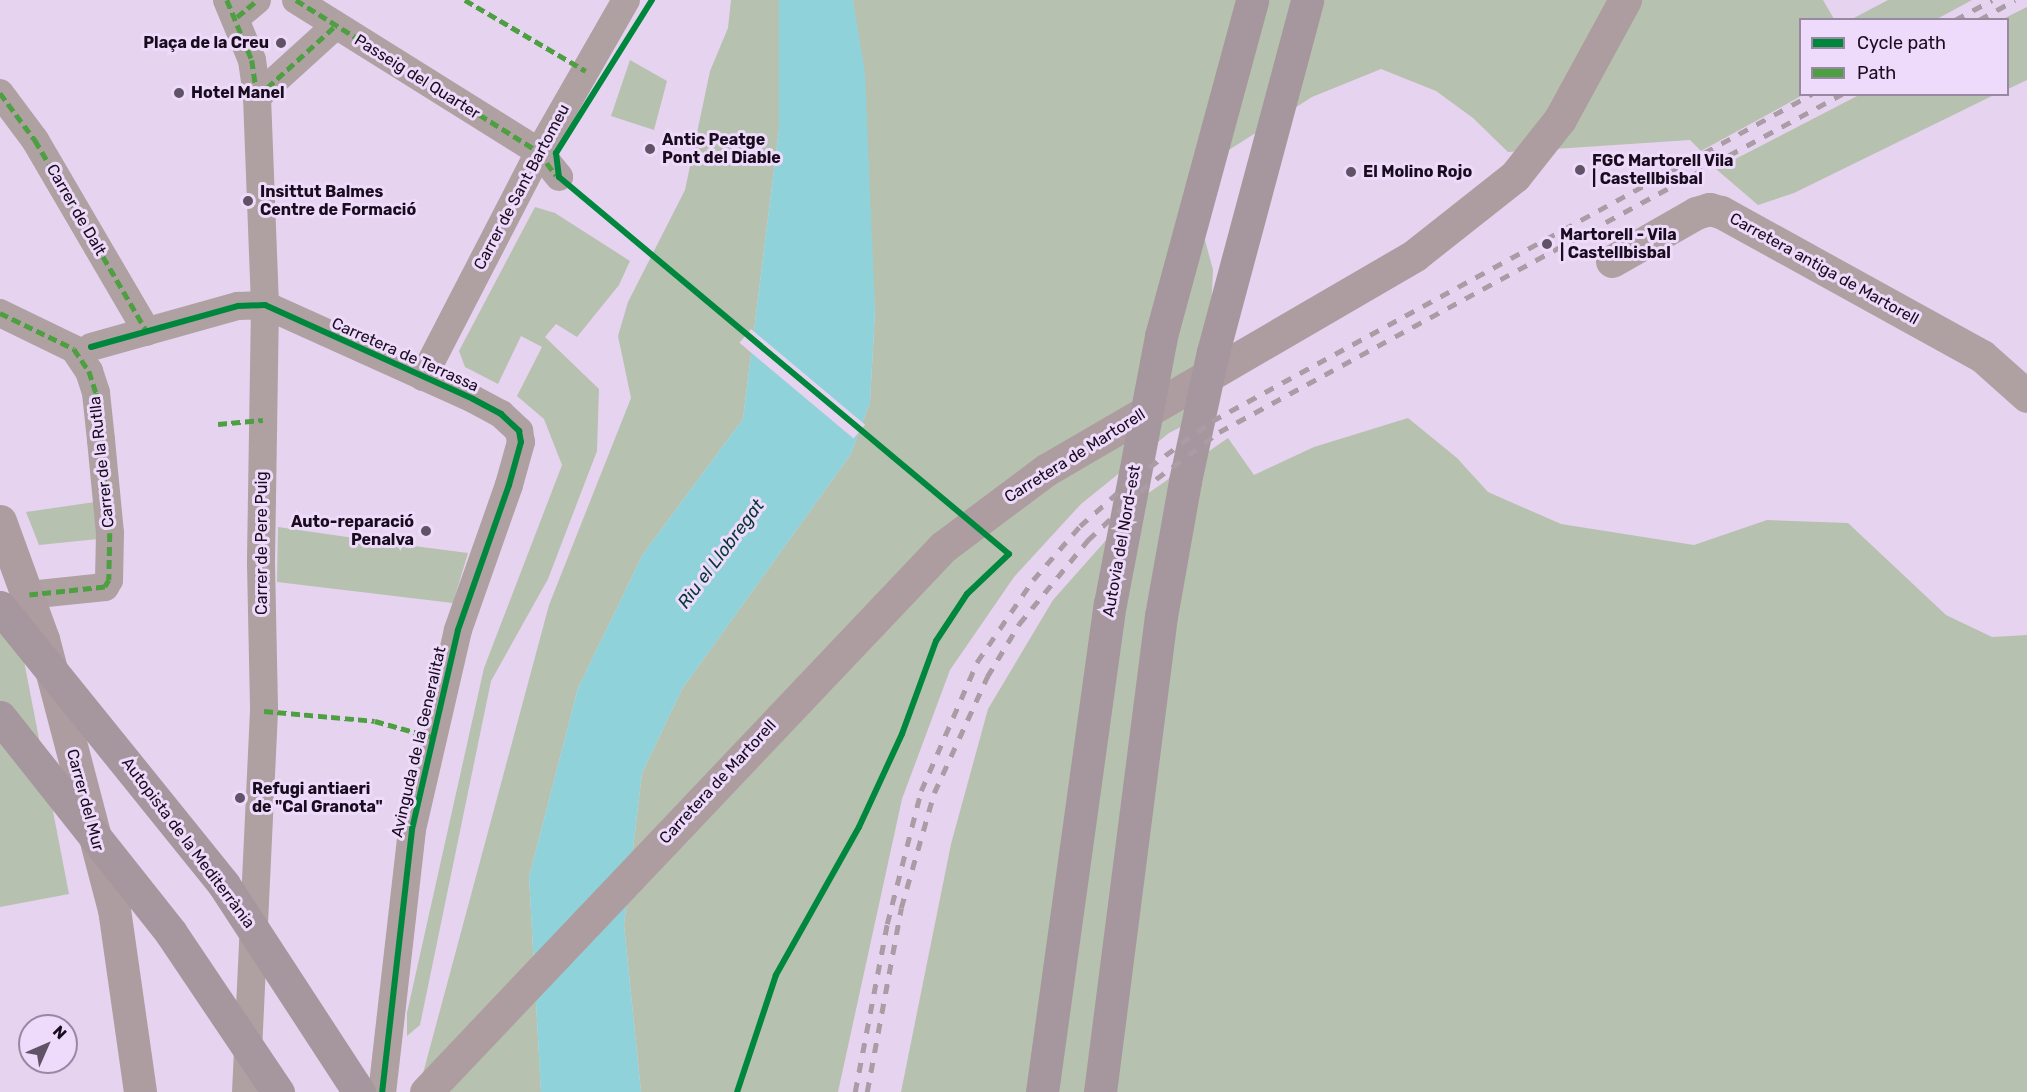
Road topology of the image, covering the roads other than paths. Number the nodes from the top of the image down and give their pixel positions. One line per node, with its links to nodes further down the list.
1 (296, 0): 7 (street, Passeig del Quarter)
2 (626, 0): 10 (street, Carrer de Sant Bartomeu)
3 (1625, 0): 28 (main road, Carretera de Martorell)
4 (1251, 1): 29 (highway, Autovia del Nord-est)
5 (241, 6): 9 (street, Carrer de Pere Puig)
6 (1304, 8): 30 (highway)
7 (335, 26): 9 (street); 10 (street, Passeig del Quarter)
8 (0, 93): 15 (street, Carrer de Dalt)
9 (257, 97): 13 (street, Carrer de Pere Puig)
10 (539, 152): 11 (street, Passeig del Quarter); 17 (street, Carrer de Sant Bartomeu)
11 (559, 177)
12 (1612, 261): 18 (street, Carretera antiga de Martorell)
13 (265, 305): 15 (street); 17 (street, Carretera de Terrassa); 24 (street, Carrer de Pere Puig)
14 (0, 313): 21 (street, Carrer de la Rutlla)
15 (147, 332): 16 (street)
16 (91, 347)
17 (423, 377): 19 (street, Carretera de Terrassa)
18 (2027, 396)
19 (521, 442): 27 (street, Avinguda de la Generalitat)
20 (0, 521): 21 (main road, Carrer del Mur)
21 (15, 601): 23 (main road, Carrer del Mur); 26 (highway, Autopista de la Mediterrània)
22 (0, 717): 25 (highway)
23 (139, 1090)
24 (246, 1092)
25 (278, 1092)
26 (359, 1092)
27 (382, 1092)
28 (426, 1092)
29 (1042, 1092)
30 (1100, 1092)

